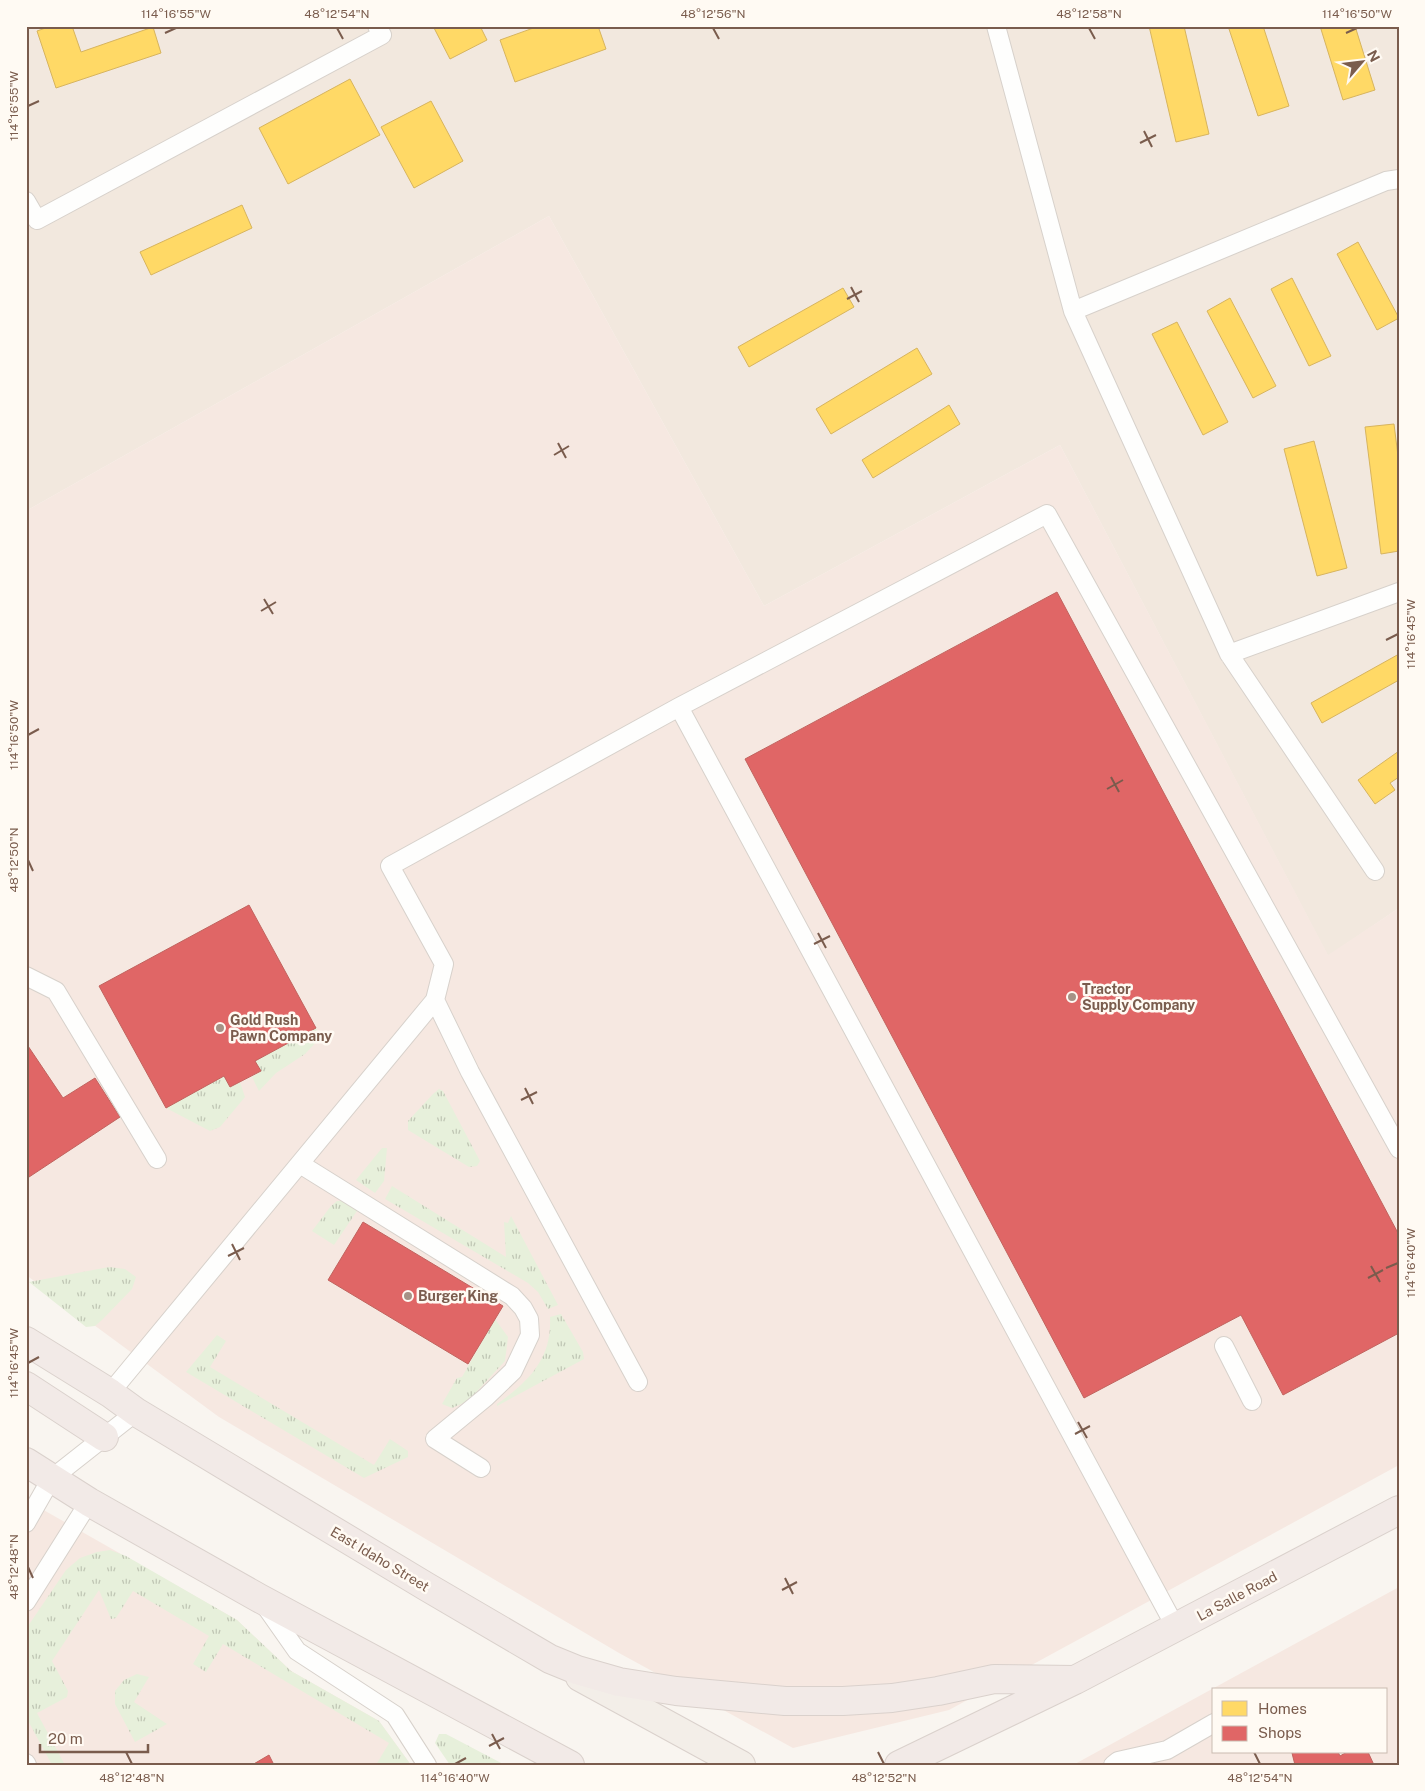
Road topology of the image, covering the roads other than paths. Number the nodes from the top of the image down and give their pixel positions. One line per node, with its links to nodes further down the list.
1 (377, 26): 4 (lane)
2 (996, 26): 5 (lane)
3 (1399, 179): 5 (lane)
4 (26, 201)
5 (1073, 311): 7 (lane)
6 (1399, 592): 7 (lane)
7 (1229, 654): 9 (lane)
8 (679, 707): 11 (lane); 12 (lane); 31 (lane)
9 (1375, 871)
10 (26, 976): 13 (lane)
11 (435, 1000): 14 (lane); 17 (lane)
12 (1399, 1149)
13 (158, 1159)
14 (300, 1164): 19 (lane); 24 (lane)
15 (26, 1342): 19 (highway, East Idaho Street)
16 (1224, 1346): 20 (lane)
17 (638, 1382)
18 (26, 1386): 22 (highway)
19 (110, 1393): 21 (highway, East Idaho Street)
20 (1252, 1401)
21 (136, 1412): 22 (lane); 32 (highway, East Idaho Street)
22 (104, 1437): 25 (lane)
23 (26, 1462): 25 (highway)
24 (482, 1468)
25 (51, 1479): 26 (highway); 28 (lane)
26 (89, 1502): 29 (highway); 30 (lane)
27 (1399, 1510): 31 (highway, La Salle Road)
28 (26, 1523)
29 (259, 1598): 35 (highway); 36 (lane)
30 (26, 1602)
31 (1176, 1628): 33 (highway, La Salle Road)
32 (535, 1650): 33 (highway); 38 (main road, East Idaho Street)
33 (1075, 1680): 39 (highway, La Salle Road)
34 (1212, 1724): 40 (lane)
35 (546, 1756): 37 (highway)
36 (427, 1765)
37 (570, 1765)
38 (741, 1765)
39 (899, 1765)
40 (1113, 1765)

